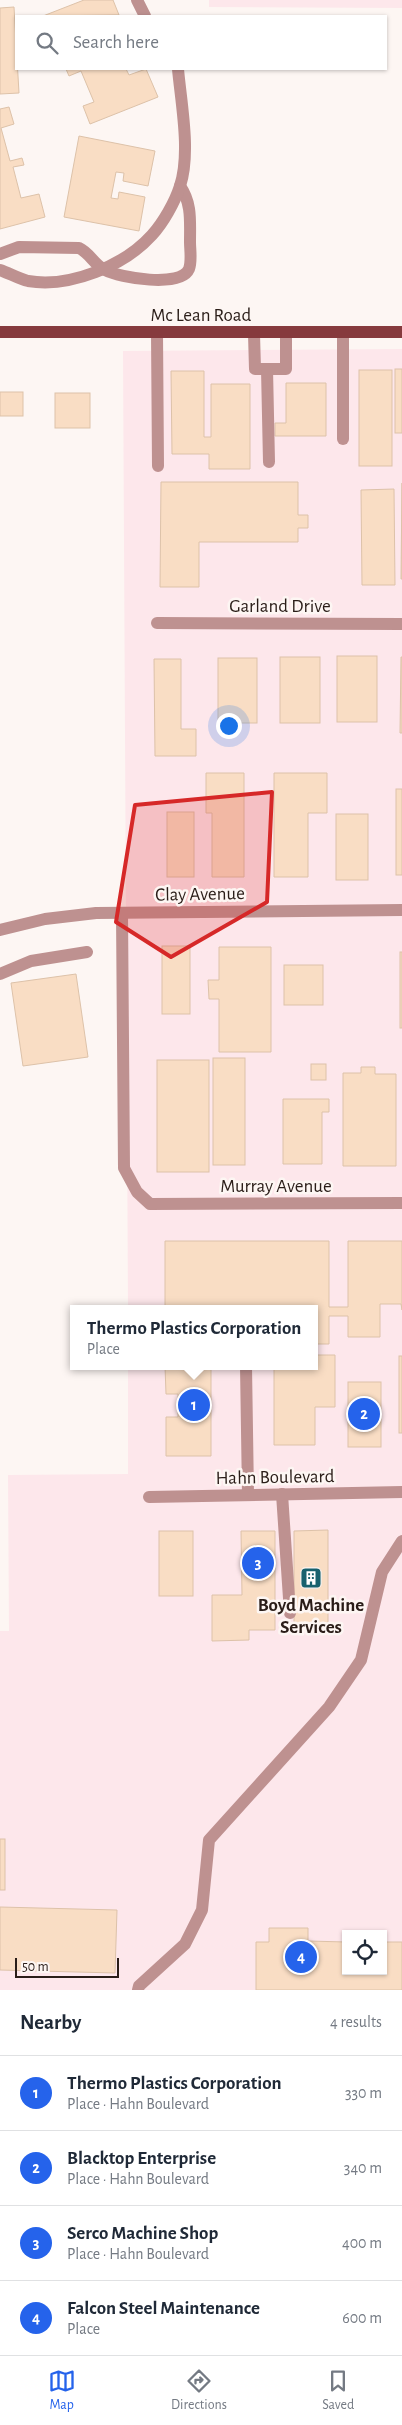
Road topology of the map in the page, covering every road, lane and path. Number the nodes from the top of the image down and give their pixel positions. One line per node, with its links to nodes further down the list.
1 (137, 0): 2 (street)
2 (144, 15)
3 (178, 70): 4 (street)
4 (180, 186): 6 (street); 6 (street)
5 (0, 254): 6 (street)
6 (102, 269): 7 (street)
7 (0, 270)
8 (0, 332): 10 (main road, Mc Lean Road)
9 (402, 332): 11 (main road, Mc Lean Road)
10 (157, 333): 12 (main road, Mc Lean Road); 17 (street)
11 (343, 333): 13 (main road, Mc Lean Road); 15 (street)
12 (254, 334): 13 (main road, Mc Lean Road); 14 (street)
13 (286, 334): 14 (street)
14 (267, 369): 16 (street)
15 (343, 439)
16 (269, 462)
17 (158, 466)
18 (157, 623): 19 (street, Garland Drive)
19 (402, 624)
20 (402, 910): 21 (street, Clay Avenue)
21 (122, 913): 22 (street, Clay Avenue); 25 (street, Murray Avenue)
22 (0, 930)
23 (87, 952): 24 (street)
24 (0, 974)
25 (402, 1203)
26 (246, 1370): 29 (street)
27 (402, 1492): 28 (street, Hahn Boulevard)
28 (282, 1494): 29 (street, Hahn Boulevard); 32 (street)
29 (248, 1495): 30 (street, Hahn Boulevard)
30 (149, 1497)
31 (402, 1542): 33 (street)
32 (290, 1613)
33 (138, 1990)

